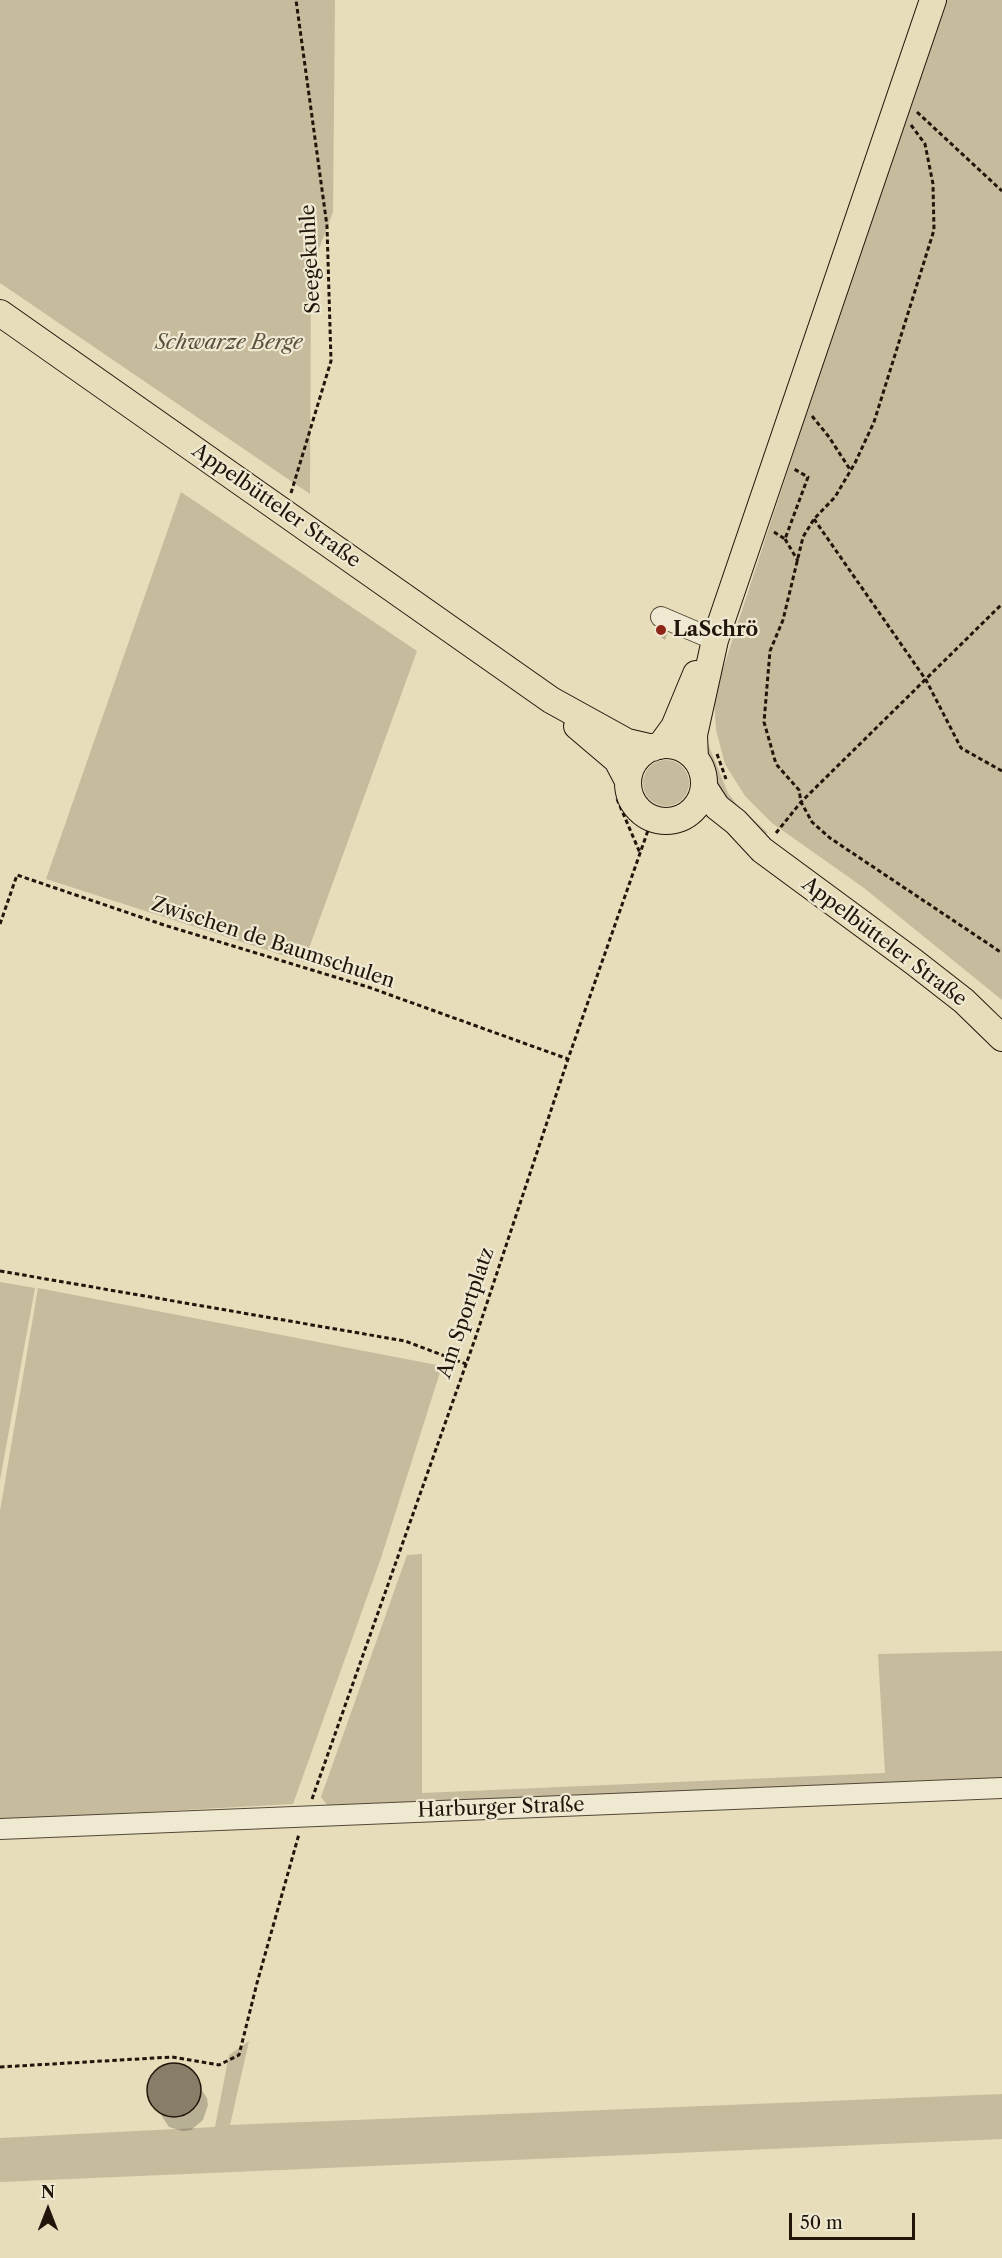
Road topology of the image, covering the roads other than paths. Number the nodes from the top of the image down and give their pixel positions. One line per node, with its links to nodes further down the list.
1 (933, 0): 4 (main road)
2 (0, 313): 5 (main road, Appelbütteler Straße)
3 (662, 617): 4 (street)
4 (715, 640): 6 (main road); 7 (main road)
5 (551, 700): 6 (main road, Appelbütteler Straße); 8 (main road, Appelbütteler Straße)
6 (657, 747): 7 (main road); 8 (main road)
7 (695, 758): 9 (main road)
8 (621, 786): 10 (main road)
9 (704, 787): 10 (main road); 11 (main road, Appelbütteler Straße)
10 (681, 819): 11 (main road, Appelbütteler Straße)
11 (769, 843): 12 (main road, Appelbütteler Straße)
12 (1002, 1038)
13 (1002, 1788): 14 (street, Harburger Straße)
14 (0, 1829)

